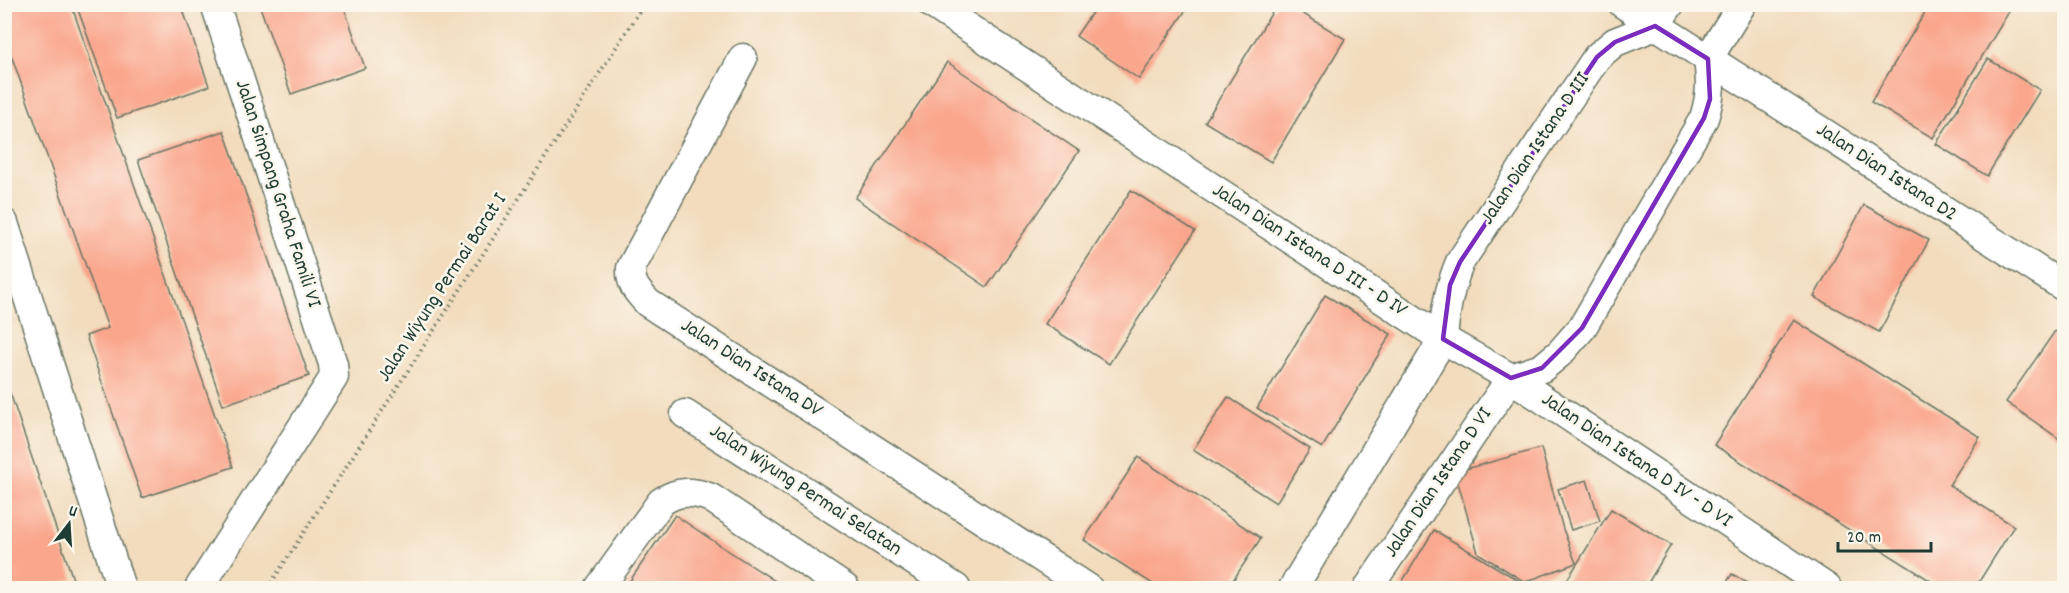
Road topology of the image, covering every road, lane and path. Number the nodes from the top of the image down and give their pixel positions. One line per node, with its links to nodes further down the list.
1 (215, 4): 15 (street, Jalan Simpang Graha Famili VI)
2 (644, 4): 16 (path, Jalan Wiyung Permai Barat I)
3 (932, 4): 11 (street, Jalan Dian Istana D III - D IV)
4 (1623, 4): 6 (street)
5 (1742, 4): 8 (street)
6 (1663, 15): 8 (street, Jalan Dian Istana D2); 11 (street, Jalan Dian Istana D III)
7 (743, 58): 20 (street, Jalan Dian Istana DV)
8 (1708, 59): 10 (street, Jalan Dian Istana D2); 12 (street)
9 (4, 223): 14 (street)
10 (2064, 286)
11 (1443, 339): 12 (street, Jalan Dian Istana D IV - D VI); 21 (street)
12 (1511, 378): 22 (street, Jalan Dian Istana D VI); 23 (street, Jalan Dian Istana D IV - D VI)
13 (685, 414): 19 (street, Jalan Wiyung Permai Selatan)
14 (121, 588)
15 (199, 588)
16 (268, 588)
17 (599, 588): 18 (street)
18 (845, 588)
19 (956, 588)
20 (1088, 588)
21 (1293, 588)
22 (1368, 588)
23 (1827, 588)

